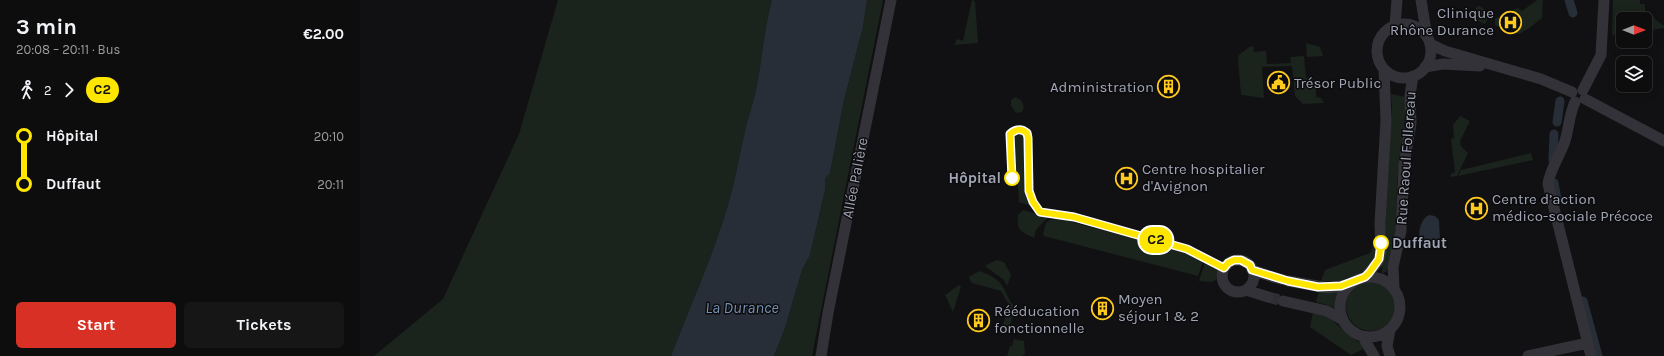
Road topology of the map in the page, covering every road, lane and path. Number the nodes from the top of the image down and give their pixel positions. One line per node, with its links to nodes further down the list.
1 (891, 0): 26 (street, Allée Palière)
2 (1397, 0): 5 (street)
3 (1421, 0): 6 (street)
4 (1604, 0): 11 (street)
5 (1395, 25): 6 (street); 9 (street)
6 (1428, 41): 7 (street); 8 (street)
7 (1425, 67): 8 (street); 10 (street)
8 (1500, 68): 11 (street)
9 (1384, 69): 10 (street); 15 (street, Rue Raoul Follereau)
10 (1413, 76): 18 (street, Rue Raoul Follereau)
11 (1578, 96): 12 (street); 25 (street)
12 (1664, 141)
13 (1252, 270): 14 (street); 19 (street); 19 (street)
14 (1273, 277)
15 (1365, 277): 17 (street); 18 (street)
16 (1288, 281): 17 (street)
17 (1351, 284): 22 (street)
18 (1394, 288): 23 (street)
19 (1246, 290): 20 (street)
20 (1268, 297)
21 (1283, 301): 22 (street)
22 (1343, 320): 24 (street)
23 (1390, 330): 24 (street); 28 (street)
24 (1363, 336): 27 (street)
25 (1588, 343): 29 (street); 30 (street)
26 (821, 356)
27 (1374, 356)
28 (1390, 356)
29 (1528, 356)
30 (1591, 356)

